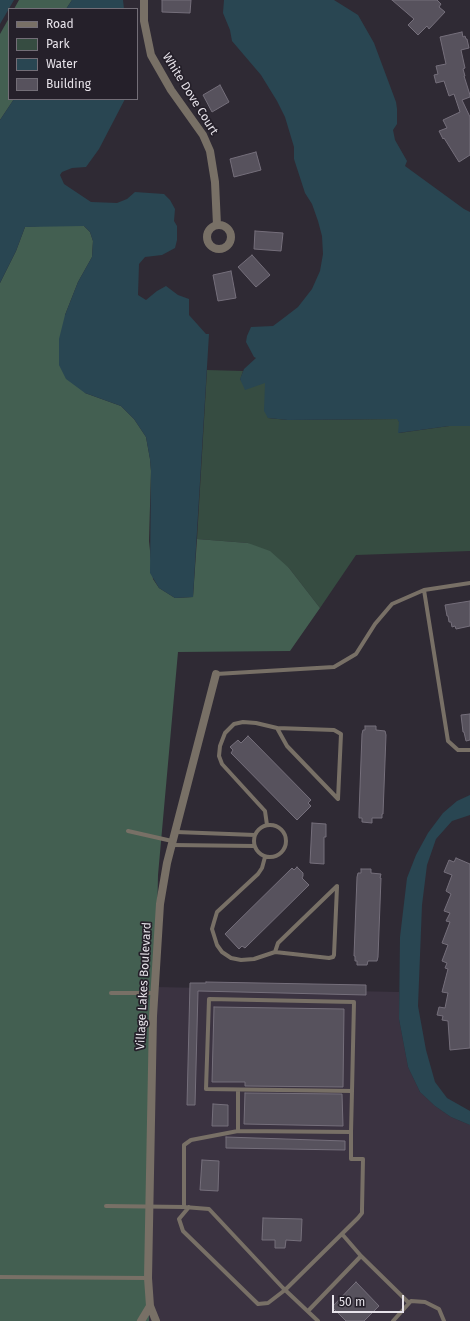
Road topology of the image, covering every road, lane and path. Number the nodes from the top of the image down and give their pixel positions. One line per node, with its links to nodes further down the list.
1 (144, 0): 2 (street, White Dove Court)
2 (217, 225)
3 (470, 583): 4 (lane)
4 (424, 590): 5 (lane); 7 (lane)
5 (216, 674): 10 (street, Village Lakes Boulevard)
6 (277, 728): 6 (lane); 8 (lane)
7 (470, 750)
8 (267, 825): 11 (lane); 14 (lane)
9 (128, 831): 12 (lane)
10 (175, 832): 11 (lane); 12 (street, Village Lakes Boulevard)
11 (255, 835): 13 (lane)
12 (172, 843): 13 (lane); 17 (street, Village Lakes Boulevard)
13 (254, 846): 14 (lane)
14 (265, 856): 15 (lane)
15 (275, 952): 15 (lane)
16 (111, 993): 17 (lane)
17 (154, 993): 23 (street, Village Lakes Boulevard)
18 (238, 1090): 19 (lane); 19 (lane); 20 (lane)
19 (352, 1092): 21 (lane)
20 (238, 1131): 21 (lane); 24 (lane)
21 (352, 1132): 26 (lane)
22 (106, 1206): 23 (lane)
23 (150, 1207): 24 (lane); 29 (street, Village Lakes Boulevard)
24 (184, 1207): 25 (lane)
25 (189, 1208): 30 (lane); 30 (lane)
26 (342, 1234): 27 (lane); 30 (lane)
27 (362, 1256): 31 (lane); 33 (lane)
28 (0, 1277): 29 (lane)
29 (148, 1278): 32 (street, Village Lakes Boulevard)
30 (285, 1290): 33 (lane)
31 (409, 1304): 37 (lane); 38 (lane)
32 (150, 1306): 34 (street); 35 (street, Village Lakes Boulevard)
33 (308, 1311): 36 (lane)
34 (141, 1321)
35 (156, 1321)
36 (318, 1321)
37 (393, 1321)
38 (444, 1321)

